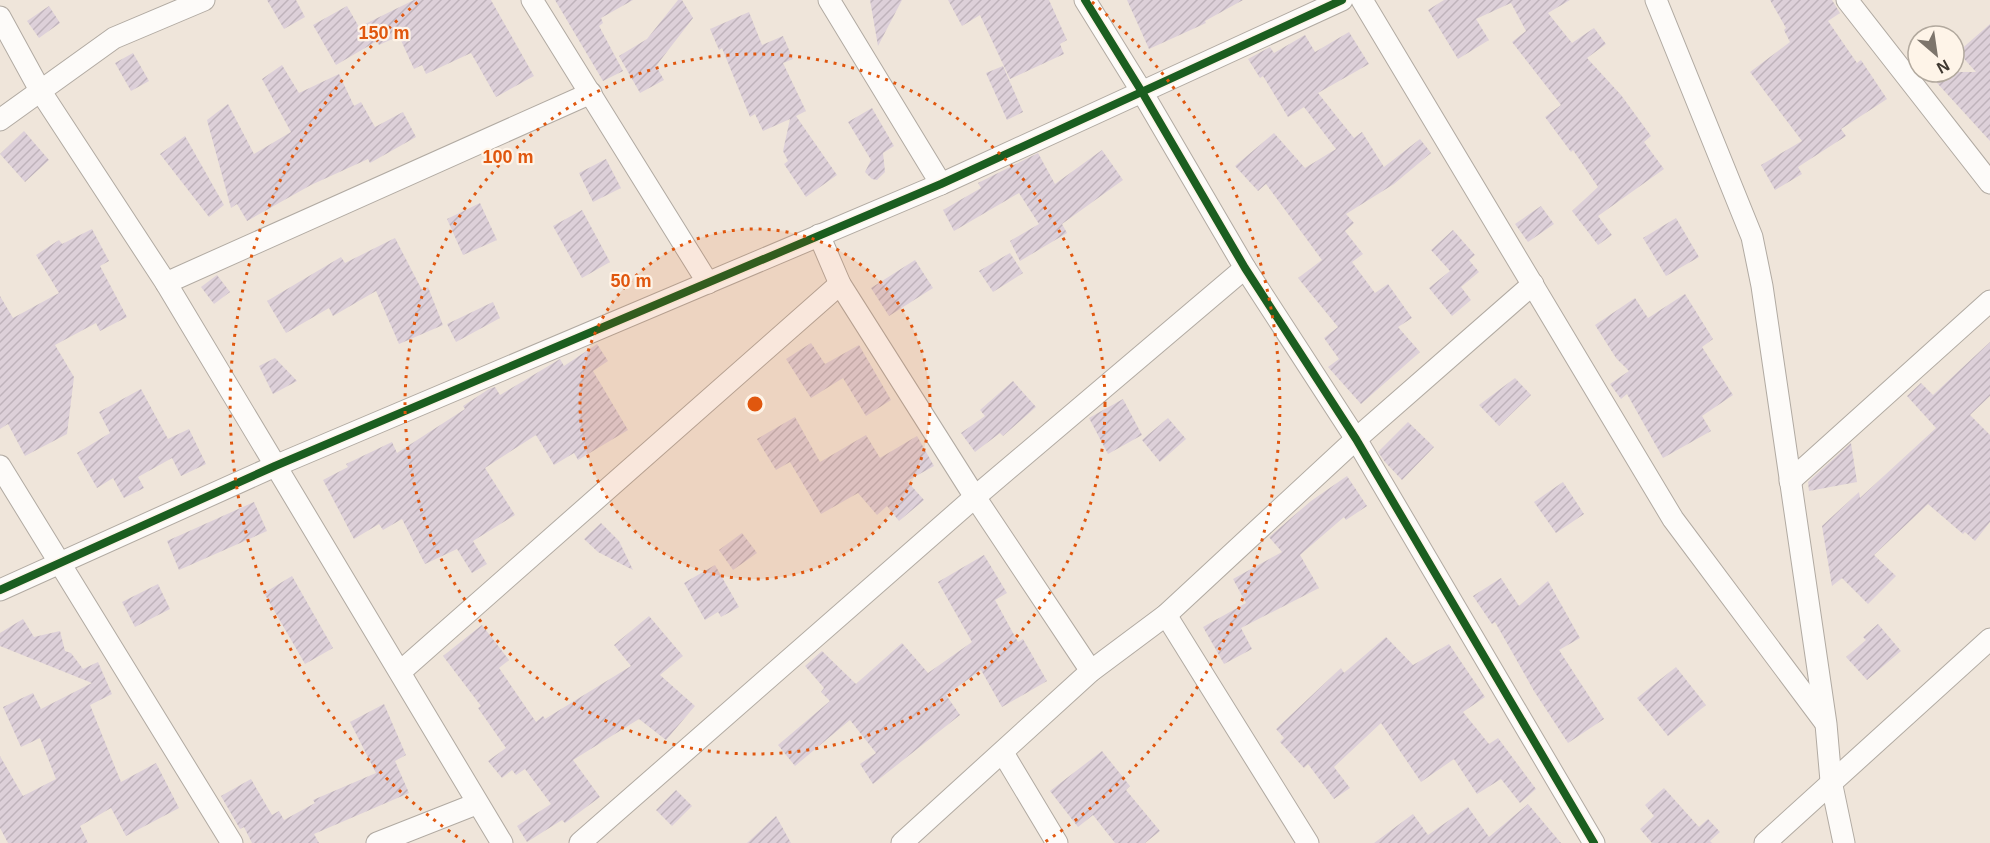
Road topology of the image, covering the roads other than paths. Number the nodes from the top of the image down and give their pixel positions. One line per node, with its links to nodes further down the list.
1 (204, 0): 10 (street)
2 (532, 0): 12 (street)
3 (829, 0): 15 (street)
4 (1084, 0): 11 (street)
5 (1342, 0): 11 (street)
6 (1362, 0): 21 (street)
7 (1656, 0): 26 (street)
8 (1847, 0): 14 (street)
9 (0, 16): 10 (street)
10 (41, 92): 13 (street); 19 (street)
11 (1142, 92): 15 (street); 17 (street)
12 (591, 93): 18 (street); 19 (street)
13 (0, 120)
14 (1990, 183)
15 (941, 184): 16 (street)
16 (819, 235): 18 (street); 20 (street)
17 (1245, 268): 23 (street); 27 (street)
18 (708, 282): 25 (street)
19 (166, 283): 25 (street)
20 (840, 284): 27 (street); 33 (street)
21 (1533, 284): 23 (street); 34 (street)
22 (1990, 301): 26 (street)
23 (1356, 439): 30 (street); 45 (street)
24 (0, 466): 28 (street)
25 (275, 466): 28 (street); 33 (street)
26 (1791, 481): 34 (street)
27 (975, 497): 32 (street); 41 (street)
28 (59, 563): 29 (street); 38 (street)
29 (0, 590)
30 (1166, 615): 32 (street); 44 (street)
31 (1990, 639): 36 (street)
32 (1091, 671): 35 (street)
33 (400, 672): 37 (street)
34 (1826, 724): 36 (street)
35 (1003, 753): 42 (street); 43 (street)
36 (1831, 782): 46 (street); 47 (street)
37 (476, 804): 39 (street); 40 (street)
38 (232, 843)
39 (377, 843)
40 (502, 843)
41 (580, 843)
42 (902, 843)
43 (1057, 843)
44 (1308, 843)
45 (1594, 843)
46 (1765, 843)
47 (1844, 843)

